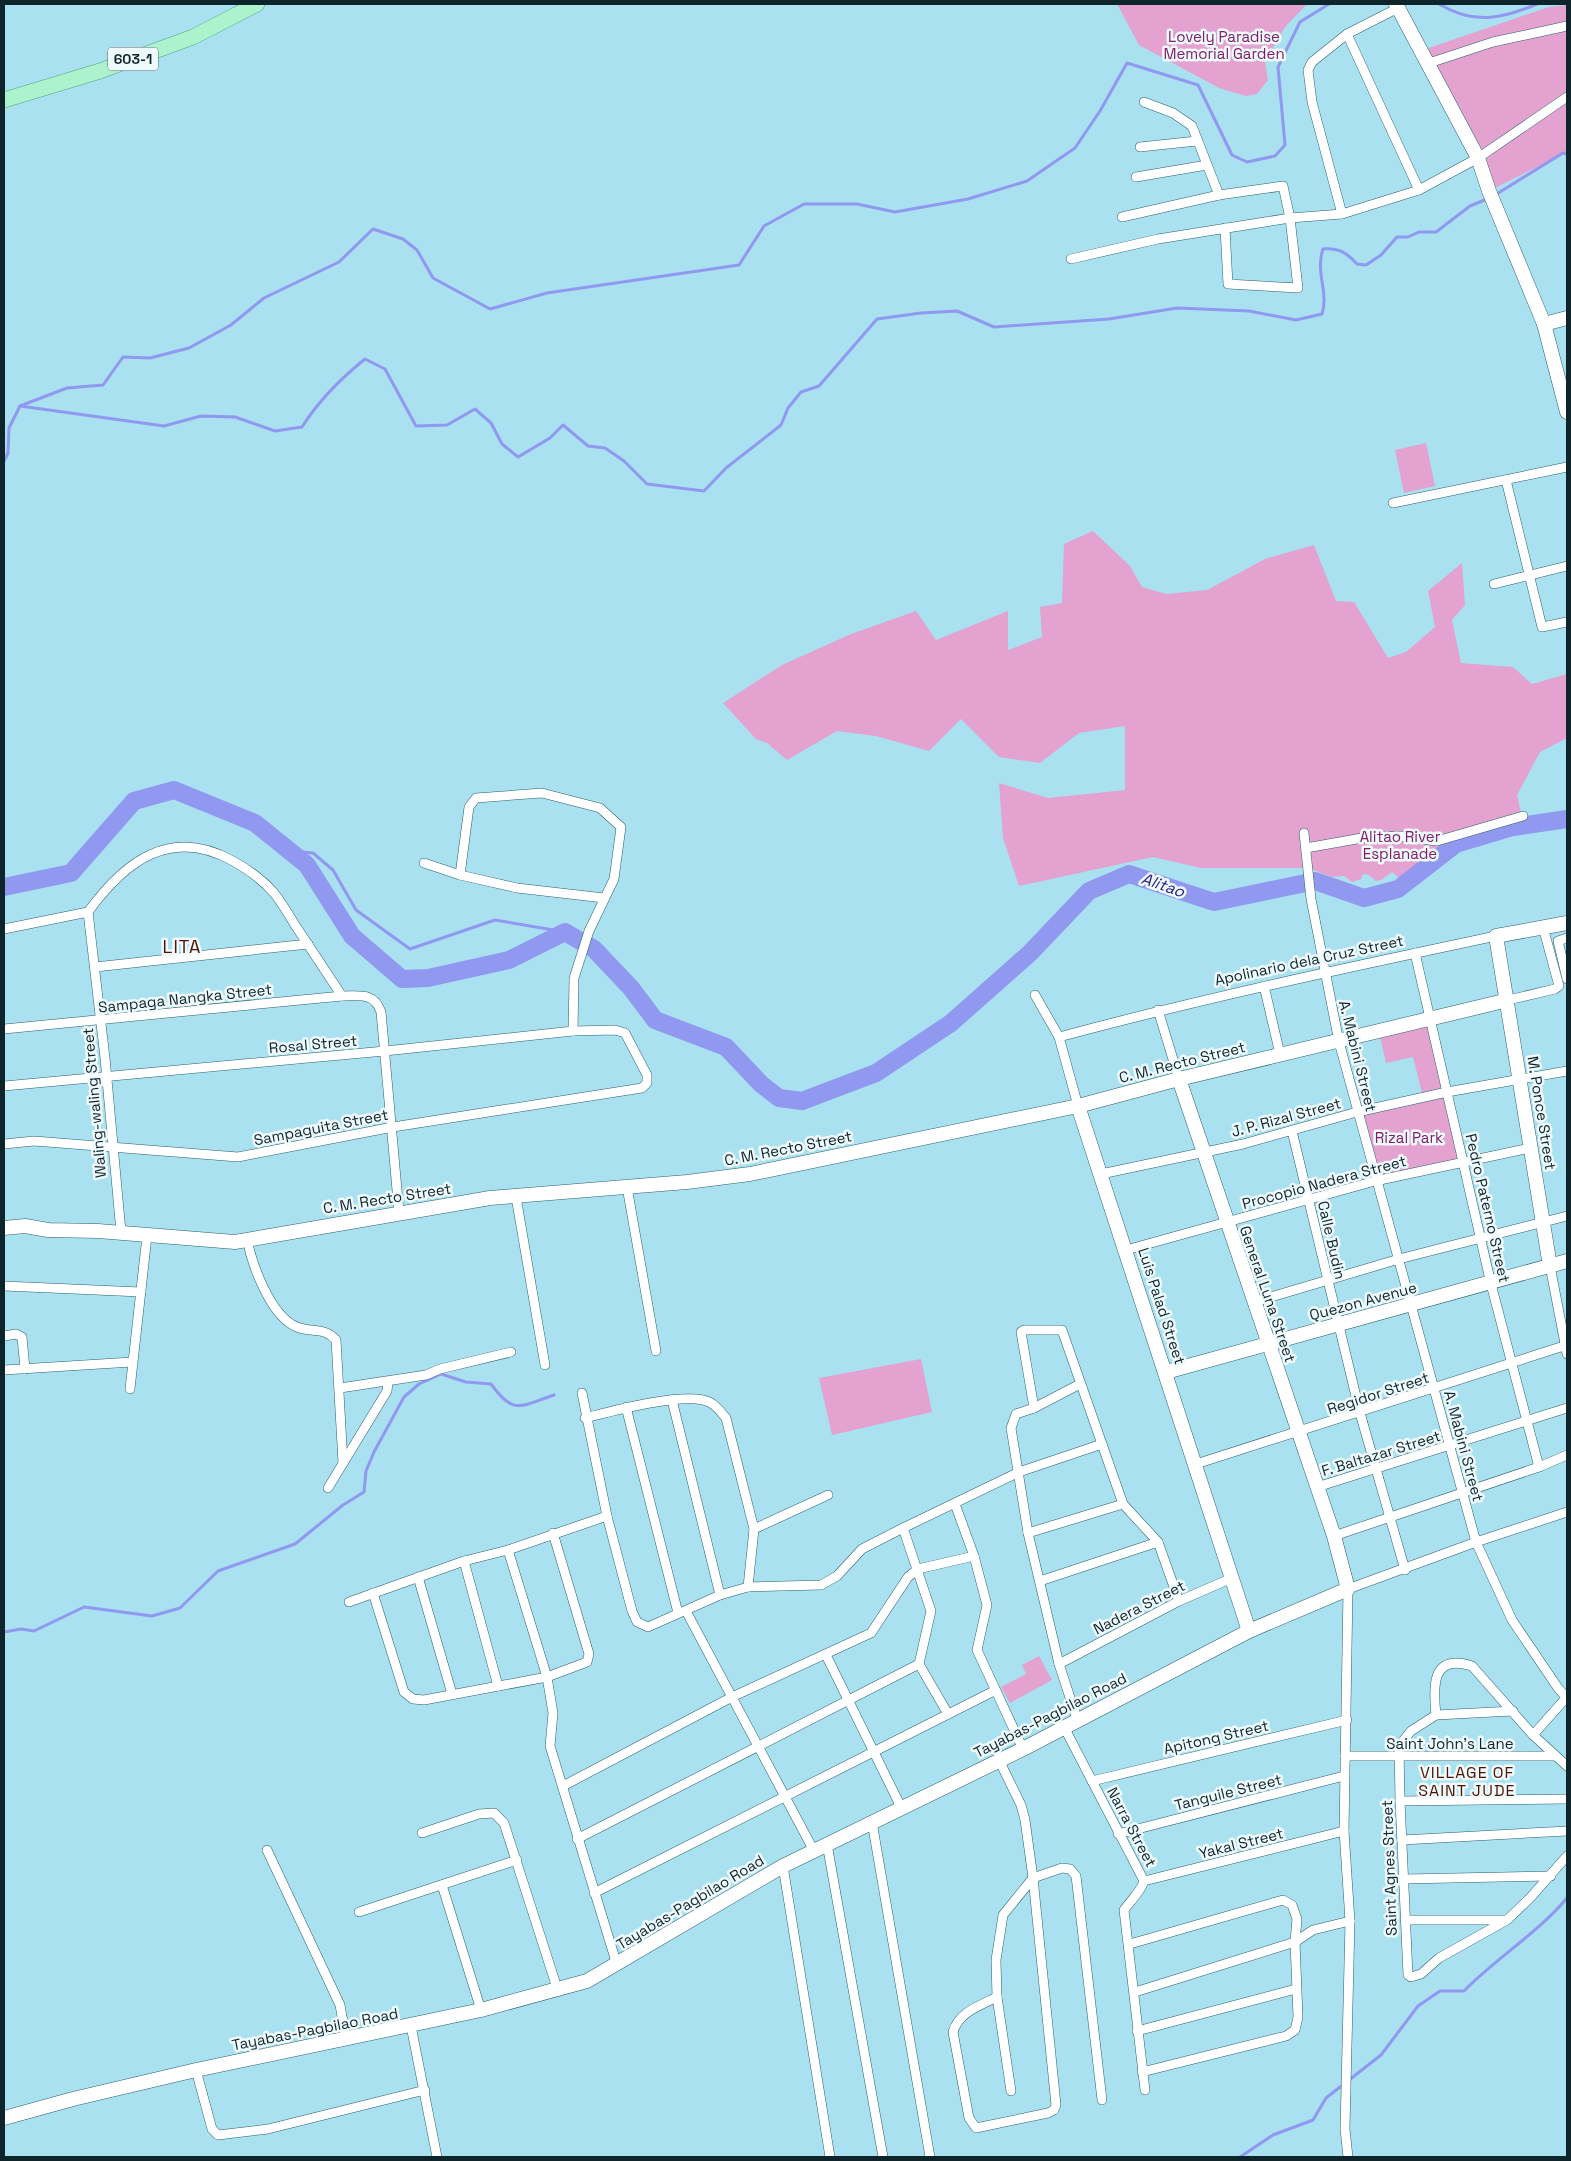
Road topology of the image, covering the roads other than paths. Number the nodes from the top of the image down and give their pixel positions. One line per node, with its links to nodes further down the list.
1 (257, 4): 7 (main road, 603-1)
2 (1397, 6): 4 (street); 5 (main road)
3 (1567, 26): 5 (street)
4 (1347, 34): 14 (street); 16 (street)
5 (1426, 64): 11 (main road)
6 (1567, 98): 11 (street)
7 (4, 100)
8 (1144, 102): 9 (street)
9 (1197, 141): 10 (street); 12 (street)
10 (1140, 147)
11 (1478, 158): 14 (street); 22 (main road)
12 (1207, 165): 13 (street); 15 (street)
13 (1136, 178)
14 (1419, 190): 16 (street)
15 (1219, 196): 17 (street); 18 (street)
16 (1342, 214): 18 (street)
17 (1122, 217)
18 (1290, 218): 19 (street); 19 (street)
19 (1225, 228): 20 (street)
20 (1071, 259)
21 (1567, 318): 22 (main road)
22 (1544, 324): 23 (main road)
23 (1567, 411)
24 (1567, 467): 25 (street)
25 (1506, 480): 26 (street); 28 (street)
26 (1393, 503)
27 (1567, 566): 28 (street)
28 (1530, 574): 29 (street); 30 (street)
29 (1494, 584)
30 (1567, 622)
31 (1523, 816): 33 (street)
32 (1304, 833): 33 (street, A. Mabini Street)
33 (1306, 848): 46 (street, A. Mabini Street)
34 (424, 863): 35 (street)
35 (460, 875): 36 (street); 36 (street)
36 (604, 898): 56 (street)
37 (88, 912): 40 (street); 43 (street); 45 (street, Waling-waling Street)
38 (1567, 923): 39 (main road, Apolinario dela Cruz Street)
39 (1543, 927): 41 (main road, Apolinario dela Cruz Street); 47 (street)
40 (4, 928)
41 (1496, 936): 44 (street, Apolinario dela Cruz Street); 51 (main road, M. Ponce Street)
42 (1567, 938): 47 (street)
43 (308, 944): 45 (street); 50 (street)
44 (1415, 953): 46 (street, Apolinario dela Cruz Street); 53 (street, Pedro Paterno Street)
45 (95, 967): 54 (street, Waling-waling Street)
46 (1324, 972): 48 (street, Apolinario dela Cruz Street); 58 (street, A. Mabini Street)
47 (1563, 982): 51 (street, C. M. Recto Street)
48 (1264, 986): 52 (street, Apolinario dela Cruz Street); 60 (street)
49 (1035, 995): 57 (street, Luis Palad Street)
50 (342, 996): 54 (street, Sampaga Nangka Street); 59 (street, Sampaga Nangka Street)
51 (1508, 1000): 53 (main road, C. M. Recto Street); 64 (main road, M. Ponce Street)
52 (1158, 1010): 57 (street, Apolinario dela Cruz Street); 63 (street, General Luna Street)
53 (1430, 1019): 58 (main road, C. M. Recto Street); 67 (street, Pedro Paterno Street)
54 (100, 1020): 55 (street, Sampaga Nangka Street); 62 (street, Waling-waling Street)
55 (4, 1029)
56 (573, 1031): 59 (street, Rosal Street); 66 (street, Rosal Street)
57 (1059, 1037): 68 (street, Luis Palad Street)
58 (1339, 1042): 60 (main road, C. M. Recto Street); 69 (street, A. Mabini Street)
59 (385, 1052): 62 (street, Rosal Street); 70 (street)
60 (1280, 1054): 63 (main road, C. M. Recto Street)
61 (1567, 1071): 64 (street, J. P. Rizal Street)
62 (106, 1077): 65 (street, Rosal Street); 73 (street, Waling-waling Street)
63 (1179, 1079): 68 (main road, C. M. Recto Street); 75 (main road, General Luna Street)
64 (1521, 1081): 67 (street, J. P. Rizal Street); 74 (main road, M. Ponce Street)
65 (4, 1086)
66 (642, 1088): 70 (street, Sampaguita Street)
67 (1447, 1092): 69 (street, J. P. Rizal Street); 76 (street, Pedro Paterno Street)
68 (1078, 1106): 77 (main road, Luis Palad Street); 79 (main road, C. M. Recto Street)
69 (1357, 1112): 71 (street, J. P. Rizal Street); 78 (street, A. Mabini Street)
70 (392, 1127): 73 (street, Sampaguita Street); 82 (street)
71 (1292, 1131): 75 (street, J. P. Rizal Street); 81 (street, Calle Budin)
72 (4, 1144): 73 (street, Sampaguita Street)
73 (112, 1148): 87 (street, Waling-waling Street)
74 (1530, 1148): 76 (street, Procopio Nadera Street); 85 (main road, M. Ponce Street)
75 (1203, 1153): 77 (street, J. P. Rizal Street); 84 (main road, General Luna Street)
76 (1463, 1162): 78 (street, Procopio Nadera Street); 89 (street, Pedro Paterno Street)
77 (1101, 1174): 91 (main road, Luis Palad Street)
78 (1375, 1181): 81 (street, Procopio Nadera Street); 92 (street, A. Mabini Street)
79 (627, 1187): 80 (main road, C. M. Recto Street); 105 (street)
80 (516, 1197): 82 (main road, C. M. Recto Street); 109 (street)
81 (1308, 1198): 84 (street, Procopio Nadera Street); 95 (street, Calle Budin)
82 (399, 1212): 90 (main road, C. M. Recto Street)
83 (1567, 1216): 85 (street)
84 (1226, 1222): 91 (street, Procopio Nadera Street); 99 (main road, General Luna Street)
85 (1544, 1222): 89 (street); 94 (main road, M. Ponce Street)
86 (4, 1228): 87 (main road, C. M. Recto Street)
87 (121, 1232): 88 (main road, C. M. Recto Street)
88 (146, 1236): 90 (main road, C. M. Recto Street); 98 (street)
89 (1480, 1238): 92 (street); 96 (street, Pedro Paterno Street)
90 (247, 1239): 115 (street)
91 (1126, 1250): 112 (main road, Luis Palad Street)
92 (1399, 1259): 95 (street); 100 (street, A. Mabini Street)
93 (1567, 1261): 94 (main road, Quezon Avenue)
94 (1550, 1266): 96 (main road, Quezon Avenue); 104 (street, M. Ponce Street)
95 (1328, 1280): 99 (street); 101 (street, Calle Budin)
96 (1491, 1284): 100 (main road, Quezon Avenue); 108 (street, Pedro Paterno Street)
97 (4, 1286): 98 (street)
98 (141, 1292): 107 (street)
99 (1254, 1302): 103 (main road, General Luna Street)
100 (1412, 1305): 101 (main road, Quezon Avenue); 117 (street, A. Mabini Street)
101 (1338, 1324): 103 (main road, Quezon Avenue); 123 (street, Calle Budin)
102 (4, 1336): 110 (street)
103 (1268, 1344): 112 (main road, Quezon Avenue); 126 (main road, General Luna Street)
104 (1567, 1348): 108 (street, Regidor Street)
105 (656, 1351)
106 (510, 1352): 113 (street)
107 (132, 1362): 110 (street); 116 (street)
108 (1512, 1363): 117 (street, Regidor Street); 125 (street, Pedro Paterno Street)
109 (544, 1365)
110 (25, 1368): 111 (street)
111 (4, 1370)
112 (1166, 1372): 131 (main road, Luis Palad Street)
113 (388, 1382): 115 (street); 130 (street)
114 (1080, 1384): 121 (street); 121 (street); 127 (street)
115 (340, 1388): 130 (street)
116 (130, 1389)
117 (1435, 1390): 123 (street, Regidor Street); 128 (street, A. Mabini Street)
118 (582, 1393): 124 (street)
119 (672, 1400): 120 (street); 145 (street); 162 (street)
120 (626, 1407): 124 (street); 165 (street)
121 (1034, 1408): 134 (street)
122 (1567, 1408): 125 (street, F. Baltazar Street)
123 (1360, 1413): 126 (street, Regidor Street); 133 (street, Calle Budin)
124 (585, 1418): 142 (street)
125 (1526, 1421): 128 (street, F. Baltazar Street); 132 (street, Pedro Paterno Street)
126 (1298, 1433): 131 (street, Regidor Street); 135 (main road, General Luna Street)
127 (1102, 1444): 134 (street); 140 (street)
128 (1449, 1446): 133 (street, F. Baltazar Street); 137 (street, A. Mabini Street)
129 (1567, 1456): 132 (street)
130 (343, 1463): 136 (street)
131 (1196, 1464): 157 (main road, Luis Palad Street)
132 (1539, 1467): 137 (street)
133 (1375, 1470): 135 (street, F. Baltazar Street); 143 (street, Calle Budin)
134 (1019, 1472): 139 (street); 147 (street)
135 (1317, 1487): 148 (main road, General Luna Street)
136 (328, 1488)
137 (1462, 1494): 143 (street); 150 (street, A. Mabini Street)
138 (828, 1495): 145 (street)
139 (955, 1504): 144 (street); 152 (street)
140 (1123, 1504): 147 (street); 149 (street)
141 (1567, 1512): 150 (street)
142 (607, 1516): 146 (street); 165 (street)
143 (1389, 1516): 148 (street); 155 (street, Calle Budin)
144 (903, 1528): 154 (street); 159 (street)
145 (754, 1529): 159 (street)
146 (553, 1533): 151 (street); 170 (street)
147 (1028, 1533): 158 (street)
148 (1334, 1536): 160 (main road, General Luna Street)
149 (1158, 1542): 158 (street); 163 (street)
150 (1476, 1542): 155 (street); 175 (street, A. Mabini Street)
151 (508, 1550): 153 (street); 170 (street)
152 (974, 1556): 154 (street); 172 (street)
153 (464, 1561): 156 (street); 171 (street)
154 (918, 1569): 167 (street); 168 (street)
155 (1406, 1570): 160 (street)
156 (418, 1577): 161 (street); 173 (street)
157 (1232, 1578): 163 (street, Nadera Street); 166 (main road, Luis Palad Street)
158 (1040, 1581): 169 (street)
159 (748, 1587): 162 (street)
160 (1348, 1589): 166 (main road, Tayabas-Pagbilao Road); 181 (street)
161 (373, 1593): 164 (street); 173 (street)
162 (720, 1595): 165 (street)
163 (1179, 1601): 169 (street, Nadera Street)
164 (349, 1602)
165 (682, 1612): 174 (street)
166 (1249, 1631): 180 (main road, Tayabas-Pagbilao Road)
167 (826, 1655): 174 (street); 176 (street)
168 (919, 1664): 176 (street); 178 (street)
169 (1059, 1664): 180 (street)
170 (547, 1677): 171 (street); 194 (street)
171 (498, 1686): 173 (street)
172 (994, 1691): 178 (street); 185 (street)
173 (452, 1694)
174 (732, 1697): 184 (street); 194 (street)
175 (1567, 1698): 183 (street)
176 (848, 1700): 184 (street); 186 (street)
177 (1512, 1712): 179 (street); 179 (street); 183 (street)
178 (948, 1714): 186 (street)
179 (1436, 1715): 188 (street)
180 (1077, 1719): 182 (main road, Tayabas-Pagbilao Road)
181 (1346, 1720): 187 (street); 193 (street, Apitong Street)
182 (1064, 1727): 185 (main road, Tayabas-Pagbilao Road); 193 (street, Narra Street)
183 (1533, 1735): 189 (street)
184 (758, 1746): 195 (street); 204 (street)
185 (1023, 1748): 190 (main road, Tayabas-Pagbilao Road)
186 (873, 1752): 195 (street); 198 (street)
187 (1345, 1756): 188 (street, Saint John's Lane); 192 (street)
188 (1398, 1756): 189 (street, Saint John's Lane); 197 (street, Saint Agnes Street)
189 (1554, 1756): 191 (street)
190 (1000, 1760): 198 (main road, Tayabas-Pagbilao Road); 213 (street)
191 (1567, 1766)
192 (1344, 1776): 200 (street); 203 (street, Tanguile Street)
193 (1092, 1781): 203 (street, Narra Street)
194 (563, 1786): 204 (street)
195 (785, 1796): 208 (street); 217 (street)
196 (1567, 1799): 197 (street)
197 (1400, 1801): 205 (street, Saint Agnes Street)
198 (901, 1807): 199 (main road, Tayabas-Pagbilao Road)
199 (872, 1822): 206 (main road, Tayabas-Pagbilao Road); 243 (street)
200 (1344, 1831): 215 (street, Yakal Street); 221 (street)
201 (1567, 1831): 205 (street)
202 (422, 1833): 210 (street)
203 (1118, 1834): 215 (street, Narra Street)
204 (577, 1839): 217 (street)
205 (1402, 1840): 214 (street, Saint Agnes Street)
206 (827, 1844): 208 (main road, Tayabas-Pagbilao Road); 242 (street)
207 (268, 1850): 232 (street)
208 (814, 1851): 211 (main road, Tayabas-Pagbilao Road)
209 (1567, 1856): 212 (street)
210 (517, 1860): 216 (street); 225 (street)
211 (783, 1866): 224 (main road, Tayabas-Pagbilao Road); 241 (street)
212 (1551, 1876): 214 (street); 220 (street)
213 (1033, 1878): 228 (street); 228 (street); 238 (street)
214 (1404, 1879): 219 (street, Saint Agnes Street)
215 (1144, 1881): 223 (street, Narra Street)
216 (442, 1885): 218 (street); 229 (street)
217 (594, 1893): 224 (street)
218 (359, 1912)
219 (1405, 1920): 220 (street); 220 (street, Saint Agnes Street)
220 (1507, 1920)
221 (1350, 1921): 222 (street); 244 (street)
222 (1295, 1942): 223 (street); 226 (street); 227 (street)
223 (1130, 1944): 227 (street, Narra Street)
224 (616, 1965): 225 (main road, Tayabas-Pagbilao Road)
225 (558, 1990): 229 (main road, Tayabas-Pagbilao Road)
226 (1296, 1990): 231 (street); 234 (street)
227 (1135, 1992): 231 (street, Narra Street)
228 (997, 1997): 237 (street)
229 (481, 2010): 230 (main road, Tayabas-Pagbilao Road)
230 (411, 2026): 232 (main road, Tayabas-Pagbilao Road); 235 (street)
231 (1137, 2031): 234 (street, Narra Street)
232 (346, 2039): 233 (main road, Tayabas-Pagbilao Road)
233 (196, 2070): 235 (street); 239 (main road, Tayabas-Pagbilao Road)
234 (1142, 2072): 236 (street, Narra Street)
235 (425, 2090): 240 (street)
236 (1144, 2090)
237 (1011, 2091)
238 (1102, 2100)
239 (4, 2118)
240 (437, 2157)
241 (830, 2157)
242 (883, 2157)
243 (930, 2157)
244 (1348, 2157)

